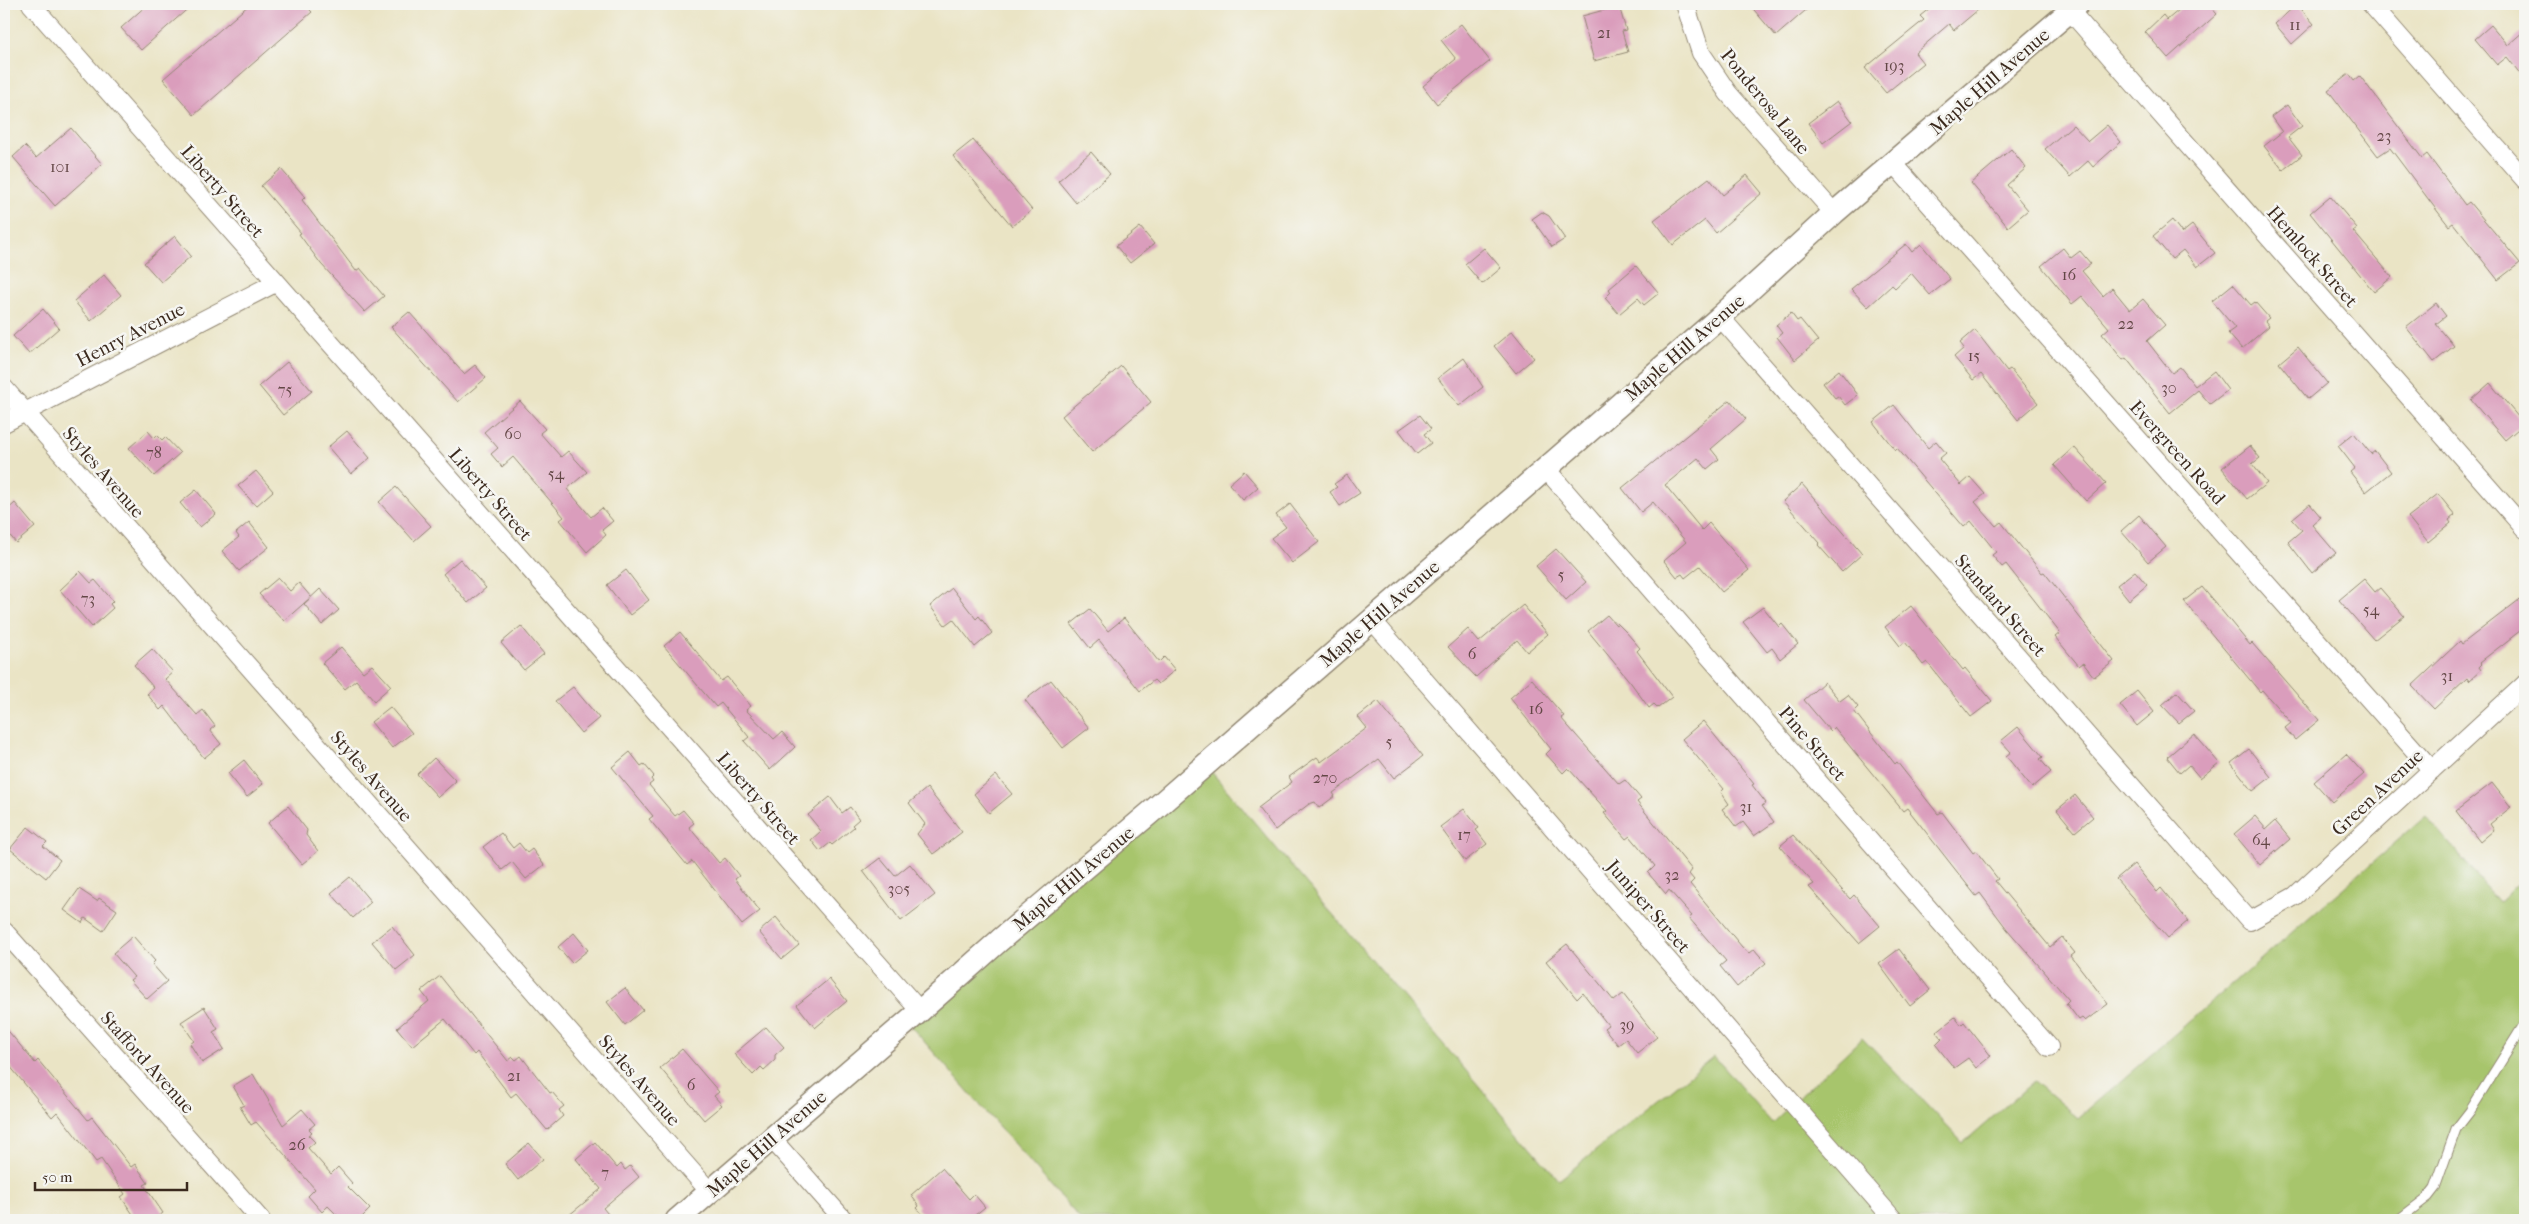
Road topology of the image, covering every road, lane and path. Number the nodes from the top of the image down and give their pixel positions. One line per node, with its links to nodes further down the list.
1 (31, 4): 8 (street, Liberty Street)
2 (1685, 4): 7 (street, Ponderosa Lane)
3 (2371, 4): 6 (street)
4 (2074, 7): 5 (street, Maple Hill Avenue); 14 (street, Hemlock Street)
5 (1893, 163): 7 (street, Maple Hill Avenue); 17 (street, Evergreen Road)
6 (2525, 180)
7 (1834, 213): 9 (street, Maple Hill Avenue)
8 (275, 283): 11 (street, Henry Avenue); 20 (street, Liberty Street)
9 (1720, 317): 13 (street, Maple Hill Avenue); 18 (street, Standard Street)
10 (4, 388): 11 (street, Styles Avenue)
11 (24, 413): 12 (street, Henry Avenue); 24 (street, Styles Avenue)
12 (4, 424)
13 (1545, 468): 15 (street, Maple Hill Avenue); 22 (street, Pine Street)
14 (2525, 529)
15 (1372, 620): 20 (street, Maple Hill Avenue); 28 (street, Juniper Street)
16 (2525, 684): 17 (street, Green Avenue)
17 (2432, 770): 18 (street, Green Avenue)
18 (2250, 921)
19 (4, 931): 25 (street, Stafford Avenue)
20 (920, 1011): 23 (street, Maple Hill Avenue)
21 (2525, 1023): 29 (lane)
22 (2048, 1047)
23 (772, 1139): 24 (street, Maple Hill Avenue); 27 (street)
24 (710, 1192): 26 (street, Maple Hill Avenue)
25 (260, 1220)
26 (678, 1220)
27 (844, 1220)
28 (1894, 1220)
29 (2398, 1220)

